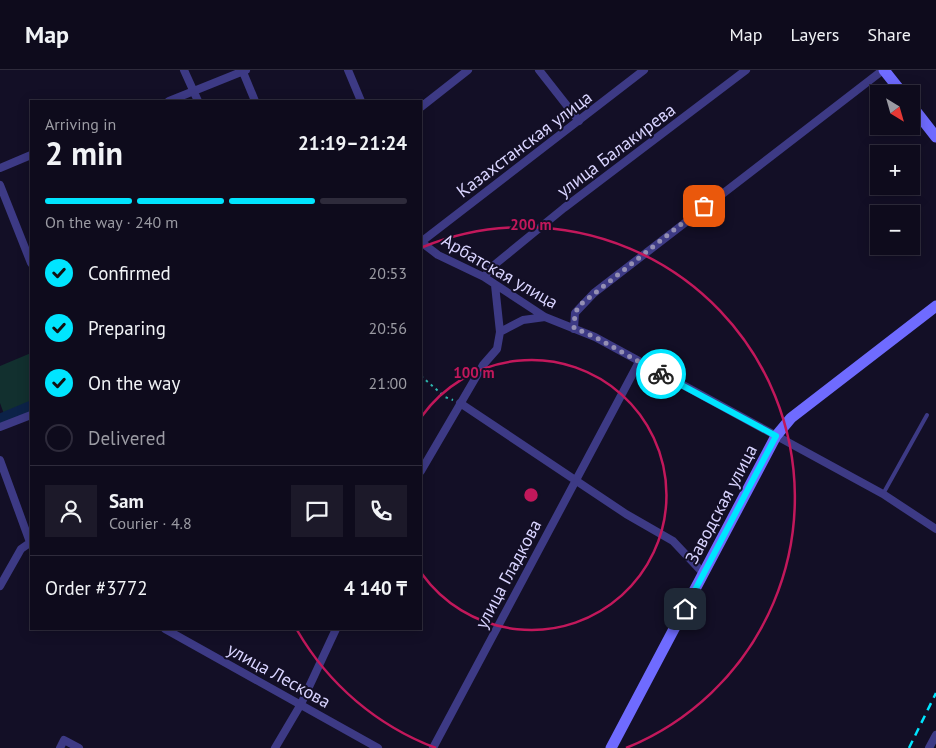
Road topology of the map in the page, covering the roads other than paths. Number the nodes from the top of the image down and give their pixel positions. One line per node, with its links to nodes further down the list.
1 (184, 70): 10 (street)
2 (348, 70): 14 (street)
3 (468, 70): 15 (street)
4 (539, 70): 17 (street)
5 (644, 70): 17 (street, Казахстанская улица)
6 (746, 70): 25 (street, улица Балакирева)
7 (884, 70): 9 (street); 29 (street)
8 (245, 71): 10 (street); 13 (street)
9 (895, 85)
10 (194, 92): 11 (street); 12 (street)
11 (172, 100)
12 (198, 100)
13 (255, 100)
14 (361, 100)
15 (422, 106)
16 (920, 117): 18 (street)
17 (579, 121): 22 (street, Казахстанская улица)
18 (936, 137)
19 (30, 155): 20 (street)
20 (0, 168)
21 (0, 185): 24 (street)
22 (422, 241)
23 (422, 243): 25 (street, Арбатская улица)
24 (30, 260)
25 (484, 277): 26 (street, Арбатская улица)
26 (495, 285): 28 (street, Арбатская улица); 30 (street)
27 (936, 306): 36 (street, Заводская улица)
28 (546, 317): 29 (street, Арбатская улица); 30 (street)
29 (574, 328): 31 (street, Арбатская улица)
30 (500, 332): 32 (street)
31 (639, 362): 36 (street, Арбатская улица); 39 (street, улица Гладкова)
32 (460, 403): 38 (street); 39 (street)
33 (30, 415): 35 (street)
34 (927, 415): 40 (lane)
35 (0, 427)
36 (776, 436): 40 (street, Заводская улица); 43 (street, Заводская улица)
37 (0, 460): 42 (street)
38 (422, 469)
39 (576, 479): 43 (street); 53 (street, улица Гладкова)
40 (883, 494): 41 (street, Заводская улица)
41 (936, 529)
42 (30, 543): 44 (street)
43 (704, 574): 54 (street, Заводская улица)
44 (0, 586)
45 (167, 630): 47 (street, улица Лескова)
46 (336, 630): 47 (street)
47 (301, 704): 51 (street); 52 (street, улица Лескова)
48 (936, 735): 55 (street)
49 (60, 748): 50 (street)
50 (79, 748)
51 (275, 748)
52 (378, 748)
53 (433, 748)
54 (611, 748)
55 (929, 748)

